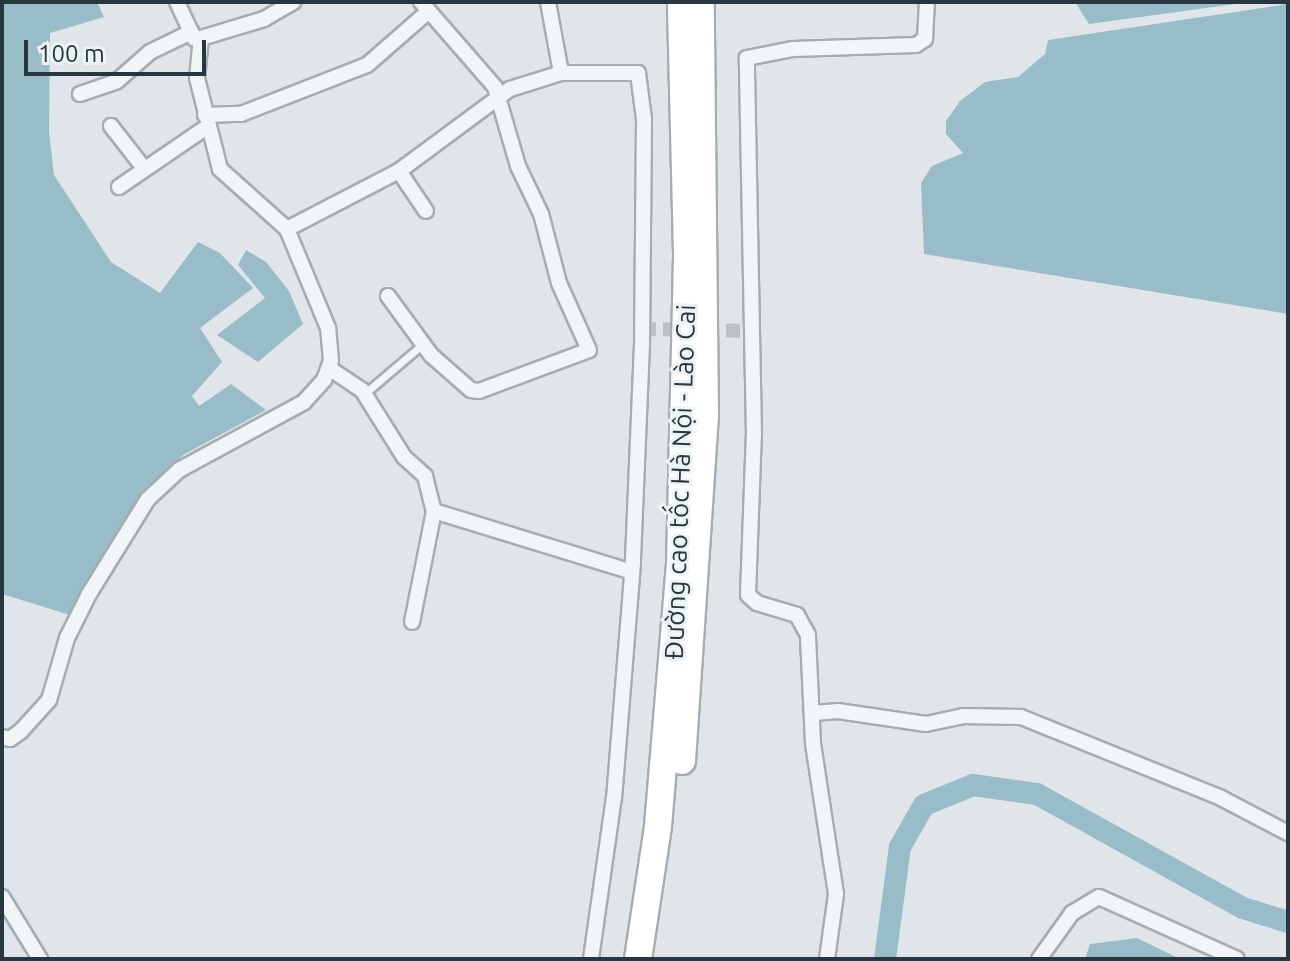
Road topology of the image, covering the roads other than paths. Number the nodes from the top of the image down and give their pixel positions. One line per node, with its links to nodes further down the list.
1 (177, 2): 8 (street)
2 (293, 2): 8 (street)
3 (548, 2): 9 (street)
4 (681, 2): 32 (highway, Đường cao tốc Hà Nội - Lào Cai)
5 (701, 2): 33 (highway, Đường cao tốc Hà Nội - Lào Cai)
6 (927, 2): 26 (street)
7 (425, 7): 11 (street); 12 (street)
8 (194, 39): 10 (street); 12 (street)
9 (561, 73): 11 (street); 24 (street)
10 (80, 94)
11 (498, 98): 15 (street); 20 (street)
12 (207, 120): 14 (street); 18 (street)
13 (111, 126): 14 (street)
14 (143, 167): 16 (street)
15 (399, 171): 17 (street); 18 (street)
16 (119, 187)
17 (426, 211)
18 (287, 229): 21 (street)
19 (388, 296): 20 (street)
20 (423, 344): 22 (lane)
21 (329, 368): 22 (street); 27 (street)
22 (364, 394): 23 (street)
23 (434, 511): 24 (street); 25 (street)
24 (632, 572): 31 (street)
25 (412, 622)
26 (814, 713): 28 (street); 34 (street)
27 (2, 737)
28 (1288, 833)
29 (2, 897): 30 (street)
30 (40, 959)
31 (591, 959)
32 (638, 959)
33 (656, 959)
34 (827, 959)
35 (1039, 959): 36 (street)
36 (1237, 959)

